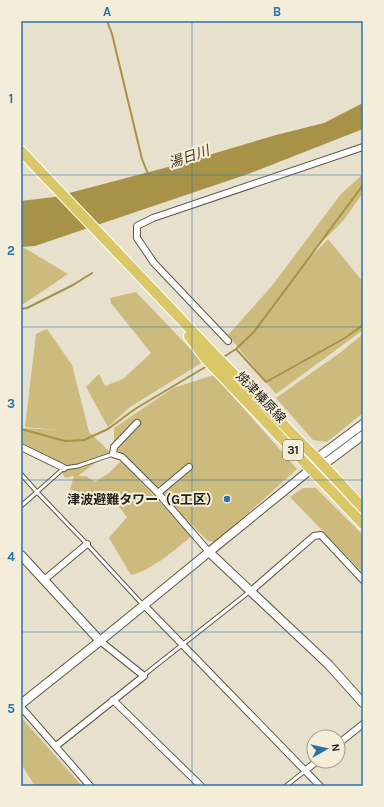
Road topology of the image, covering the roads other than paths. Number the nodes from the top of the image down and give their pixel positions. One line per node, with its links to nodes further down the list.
1 (363, 147): 5 (street)
2 (21, 150): 4 (main road, 焼津榛原線 / 31)
3 (21, 155): 4 (main road, 焼津榛原線 / 31)
4 (54, 186): 6 (main road, 焼津榛原線 / 31)
5 (228, 341)
6 (226, 373): 12 (main road, 焼津榛原線 / 31); 15 (main road, 焼津榛原線 / 31)
7 (137, 423): 11 (street)
8 (363, 424): 12 (street)
9 (363, 435): 12 (street)
10 (21, 447): 14 (street)
11 (113, 454): 14 (lane); 18 (street)
12 (319, 462): 15 (street); 20 (main road, 焼津榛原線 / 31)
13 (189, 467): 18 (street)
14 (64, 468): 17 (lane)
15 (311, 469): 21 (main road, 焼津榛原線 / 31); 23 (street)
16 (21, 474): 17 (lane)
17 (37, 492): 19 (lane); 22 (lane)
18 (158, 493): 23 (street)
19 (21, 506)
20 (363, 508)
21 (363, 524)
22 (87, 544): 25 (street); 28 (lane)
23 (209, 552): 27 (street); 28 (street)
24 (21, 555): 25 (street)
25 (44, 580): 29 (street)
26 (363, 580): 27 (street)
27 (251, 591): 30 (lane); 33 (street)
28 (144, 605): 29 (street); 30 (street)
29 (100, 641): 31 (street); 34 (street)
30 (183, 646): 31 (lane); 38 (street)
31 (144, 676): 32 (street)
32 (113, 700): 37 (street); 40 (street)
33 (363, 703)
34 (21, 705): 37 (street)
35 (363, 724): 36 (street)
36 (346, 738)
37 (56, 746): 39 (street)
38 (306, 770): 41 (lane); 42 (street)
39 (90, 786)
40 (201, 786)
41 (286, 786)
42 (320, 786)

